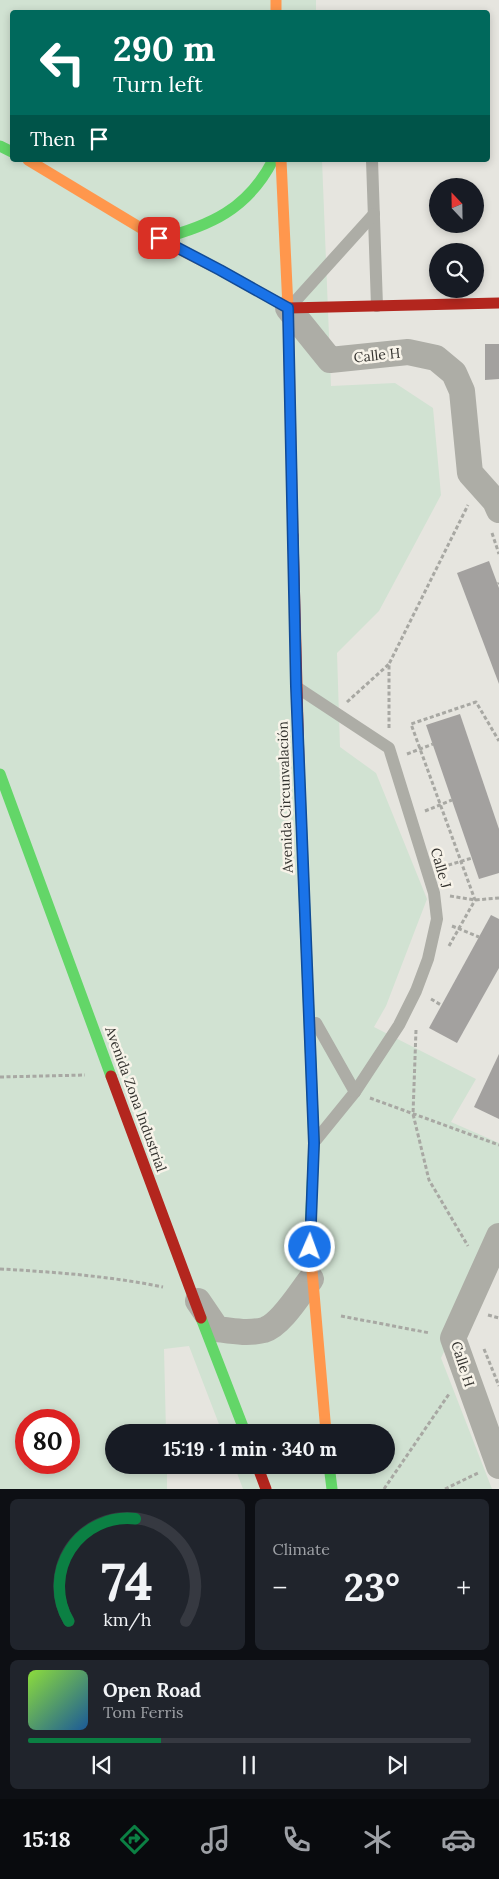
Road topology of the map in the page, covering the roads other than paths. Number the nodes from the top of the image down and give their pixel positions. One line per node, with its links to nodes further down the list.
1 (31, 162): 6 (main road)
2 (272, 162): 6 (main road)
3 (281, 162): 9 (main road, Avenida Circunvalación)
4 (372, 162): 5 (lane)
5 (374, 214): 8 (lane); 9 (lane)
6 (159, 238): 9 (main road)
7 (499, 303): 8 (main road)
8 (377, 306): 9 (main road)
9 (288, 308): 10 (street, Calle H); 11 (main road, Avenida Circunvalación)
10 (494, 519)
11 (296, 686): 13 (main road, Avenida Circunvalación); 14 (lane, Calle J)
12 (0, 774): 18 (main road, Avenida Zona Industrial)
13 (309, 1011): 14 (lane); 15 (main road, Avenida Circunvalación)
14 (355, 1092): 15 (lane, Calle J)
15 (314, 1143): 17 (main road, Avenida Circunvalación)
16 (499, 1236): 21 (street, Calle H)
17 (311, 1279): 18 (street); 20 (main road, Avenida Circunvalación)
18 (192, 1293): 19 (main road, Avenida Zona Industrial)
19 (242, 1424)
20 (325, 1424)
21 (498, 1465)
22 (260, 1474): 24 (main road)
23 (330, 1474): 25 (main road)
24 (266, 1489)
25 (332, 1489)

